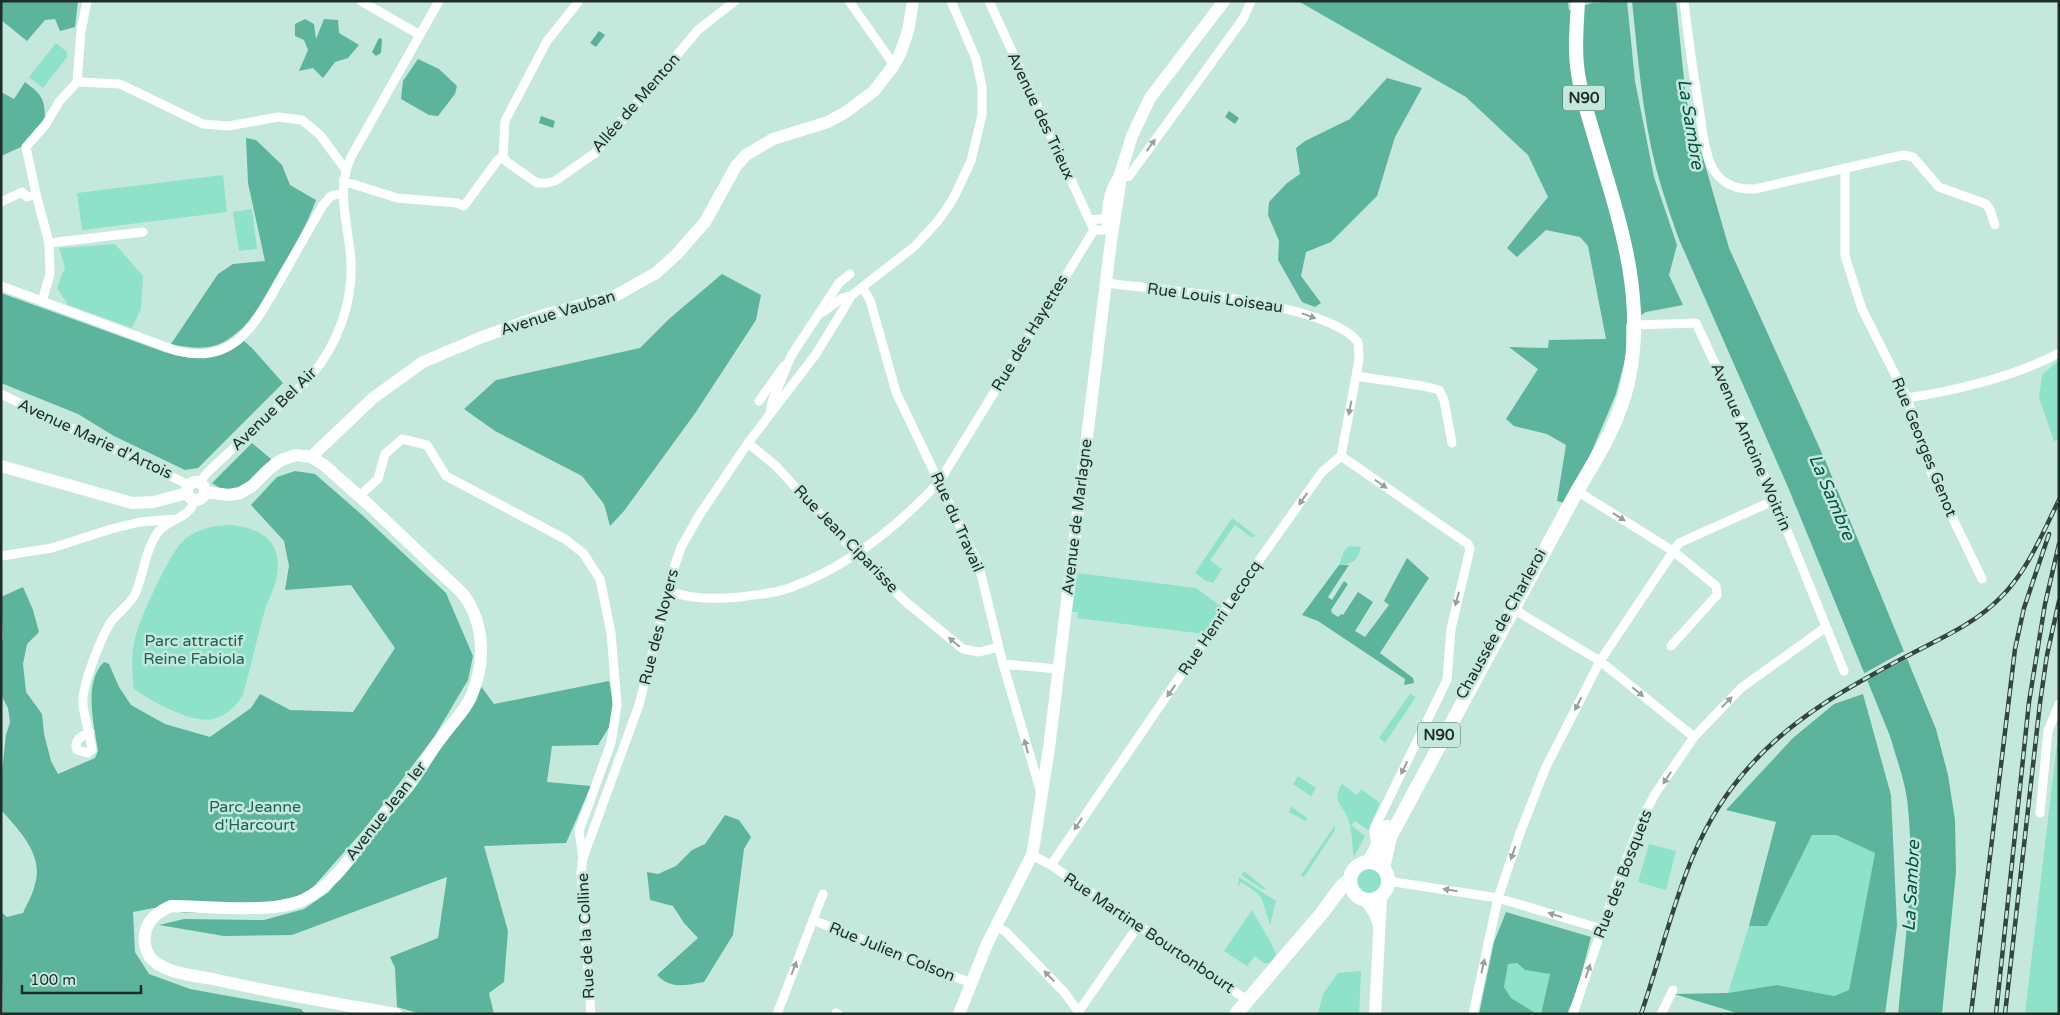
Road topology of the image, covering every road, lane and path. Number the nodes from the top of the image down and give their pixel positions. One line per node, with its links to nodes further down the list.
1 (87, 1): 16 (street)
2 (360, 1): 14 (street)
3 (439, 1): 14 (street, Avenue Bel Air)
4 (578, 1): 17 (street)
5 (734, 1): 17 (street, Allée de Menton)
6 (849, 1): 15 (street)
7 (913, 1): 15 (main road, Avenue Vauban)
8 (951, 1): 34 (street, Rue des Noyers)
9 (989, 1): 25 (street, Avenue des Trieux)
10 (1224, 1): 20 (main road, Avenue de Marlagne)
11 (1251, 1): 20 (street, one-way to 11)
12 (1578, 1): 38 (main road, Chaussée de Charleroi / N90)
13 (1684, 1): 18 (street)
14 (420, 34): 19 (street, Avenue Bel Air)
15 (894, 65): 49 (main road, Avenue Vauban)
16 (77, 82): 19 (street); 23 (street)
17 (504, 156): 21 (street)
18 (1845, 168): 26 (street); 43 (street, Rue Georges Genot)
19 (346, 170): 21 (street, Avenue Bel Air)
20 (1119, 178): 28 (main road, Avenue de Marlagne)
21 (343, 181): 22 (street, Avenue Bel Air)
22 (342, 192): 36 (street); 52 (street, Avenue Bel Air)
23 (36, 194): 24 (street); 30 (street)
24 (1, 202)
25 (1089, 220): 27 (street, Avenue des Trieux); 28 (street)
26 (1995, 226)
27 (1094, 230): 28 (street); 51 (street, Rue des Hayettes)
28 (1110, 230): 32 (main road, Avenue de Marlagne)
29 (143, 232): 30 (street)
30 (49, 243): 36 (street)
31 (850, 274): 37 (street, Rue des Noyers)
32 (1106, 283): 41 (street, Rue Louis Loiseau, one-way to 41); 68 (main road, Avenue de Marlagne)
33 (1, 286): 36 (street)
34 (862, 287): 35 (street, Rue des Noyers); 51 (street, Rue du Travail)
35 (852, 294): 37 (street, Rue des Noyers); 45 (street, Rue des Noyers)
36 (42, 302)
37 (818, 315): 40 (street, Rue des Noyers)
38 (1636, 324): 53 (main road, Chaussée de Charleroi / N90); 55 (street, Avenue Antoine Woitrin)
39 (2059, 353): 43 (street)
40 (791, 356): 44 (street, Rue des Noyers); 45 (street, Rue des Noyers)
41 (1356, 376): 47 (street); 48 (street, one-way to 48)
42 (1, 394): 52 (street, Avenue Marie d'Artois)
43 (1907, 398): 60 (street, Rue Georges Genot)
44 (759, 401)
45 (770, 414): 46 (street, Rue des Noyers)
46 (748, 443): 58 (street, Rue Jean Ciparisse); 61 (street, Rue des Noyers)
47 (1452, 443)
48 (1341, 456): 75 (street, one-way to 75); 79 (street, Rue Henri Lecocq, one-way to 79)
49 (311, 457): 52 (main road); 54 (main road, Avenue Jean Ier)
50 (1, 466): 52 (main road)
51 (939, 482): 58 (street, Rue des Hayettes); 65 (street, Rue du Travail)
52 (195, 490): 56 (street, Avenue Bel Air)
53 (1577, 492): 57 (street, one-way to 57); 62 (main road, Chaussée de Charleroi / N90)
54 (360, 496): 77 (street); 96 (main road, Avenue Jean Ier)
55 (1775, 500): 57 (street); 63 (street, Avenue Antoine Woitrin)
56 (179, 518): 59 (street); 71 (street, Avenue Bel Air)
57 (1673, 551): 64 (street); 66 (street)
58 (856, 553): 61 (street, Rue des Hayettes); 65 (street, Rue Jean Ciparisse, one-way to 58)
59 (1, 556)
60 (1982, 579)
61 (669, 591): 77 (street, Rue des Noyers)
62 (1512, 608): 66 (street); 75 (main road, Chaussée de Charleroi / N90); 80 (main road, Chaussée de Charleroi / N90)
63 (1826, 627): 69 (street, Avenue Antoine Woitrin); 72 (street, Rue des Bosquets, one-way to 63)
64 (1671, 646)
65 (999, 648): 67 (street, Rue du Travail)
66 (1600, 661): 72 (street, one-way to 72); 85 (street, one-way to 85)
67 (1003, 664): 68 (street); 73 (street, Rue du Travail, one-way to 67)
68 (1058, 670): 73 (main road, Avenue de Marlagne)
69 (1844, 672)
70 (2059, 704): 74 (street)
71 (90, 732)
72 (1694, 738): 91 (street, Rue des Bosquets, one-way to 91)
73 (1041, 793): 76 (main road, Avenue de Marlagne)
74 (2040, 813)
75 (1376, 846): 78 (main road, Chaussée de Charleroi / N90)
76 (1032, 854): 79 (street, Rue Martine Bourtonbourt); 89 (main road, Avenue de Marlagne)
77 (583, 858): 97 (street, Rue de la Colline)
78 (1369, 862): 80 (main road); 81 (main road, N90)
79 (1051, 865): 90 (street, Rue Martine Bourtonbourt)
80 (1386, 874): 83 (main road, N90); 85 (street, one-way to 80)
81 (1350, 879): 84 (main road); 86 (main road, N90)
82 (823, 894): 87 (street, Rue Julien Colson)
83 (1381, 896): 84 (main road, N90); 88 (main road)
84 (1360, 897): 86 (main road, N90); 88 (main road)
85 (1498, 898): 91 (street, one-way to 85); 102 (street, one-way to 85)
86 (1322, 913): 94 (main road, N90)
87 (813, 920): 92 (street, Rue Julien Colson); 98 (street, Rue Julien Colson, one-way to 87)
88 (1379, 925): 101 (main road)
89 (996, 926): 92 (main road, Avenue de Marlagne); 95 (street, one-way to 89)
90 (1138, 926): 94 (street, Rue Martine Bourtonbourt); 95 (street)
91 (1602, 929): 103 (street, Rue des Bosquets, one-way to 91)
92 (971, 983): 99 (main road, Avenue de Marlagne)
93 (1673, 990): 104 (street)
94 (1247, 1000): 100 (main road, N90)
95 (1080, 1012)
96 (396, 1014)
97 (591, 1014)
98 (777, 1014)
99 (959, 1014)
100 (1236, 1014)
101 (1375, 1014)
102 (1473, 1014)
103 (1573, 1014)
104 (1661, 1014)

